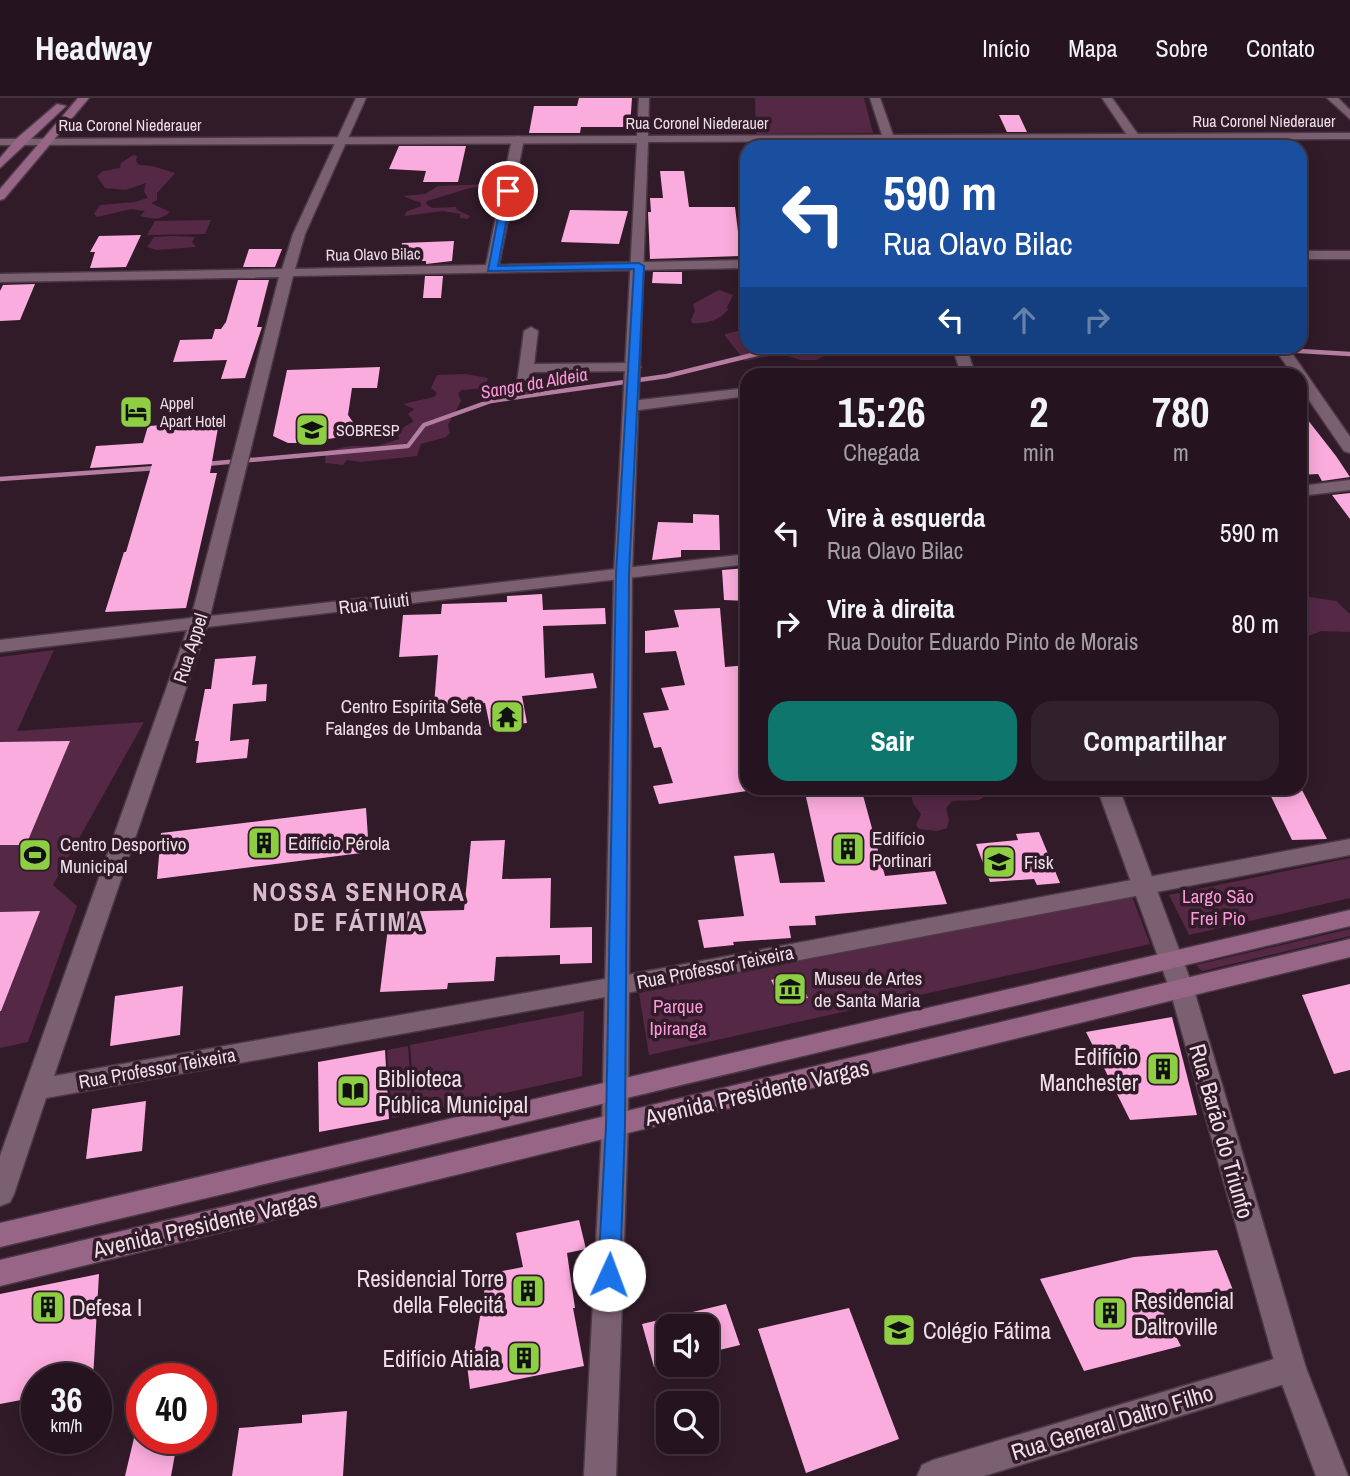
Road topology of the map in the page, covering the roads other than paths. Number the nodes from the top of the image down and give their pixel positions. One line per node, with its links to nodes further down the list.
1 (70, 98): 17 (main road)
2 (83, 98): 18 (main road)
3 (362, 98): 12 (street, Rua Appel)
4 (645, 98): 11 (street)
5 (875, 98): 14 (street)
6 (1107, 98): 15 (street)
7 (1332, 98): 8 (street)
8 (1350, 116)
9 (1350, 136): 16 (street, Rua Coronel Niederauer)
10 (519, 139): 11 (street, Rua Coronel Niederauer); 12 (street, Rua Coronel Niederauer); 26 (street)
11 (643, 139): 13 (street, Rua Coronel Niederauer); 25 (street)
12 (343, 140): 18 (street, Rua Coronel Niederauer); 27 (street, Rua Appel)
13 (740, 140)
14 (889, 140)
15 (1137, 140)
16 (1209, 140)
17 (20, 141): 18 (street, Rua Coronel Niederauer); 19 (street); 20 (main road)
18 (44, 141): 21 (main road)
19 (0, 142)
20 (0, 165)
21 (0, 196)
22 (1350, 254): 23 (street)
23 (1307, 255)
24 (740, 264): 25 (street, Rua Olavo Bilac)
25 (639, 266): 26 (street, Rua Olavo Bilac); 30 (street)
26 (492, 269): 27 (street, Rua Olavo Bilac)
27 (287, 273): 28 (street, Rua Olavo Bilac); 41 (street, Rua Appel)
28 (0, 278)
29 (531, 331): 31 (street)
30 (634, 367): 31 (street); 35 (street)
31 (525, 368): 33 (street)
32 (1307, 385): 36 (street)
33 (523, 390)
34 (740, 393): 35 (street)
35 (632, 406): 40 (street)
36 (1350, 448)
37 (1350, 485): 38 (street)
38 (1307, 490)
39 (740, 560): 40 (street, Rua Tuiuti)
40 (623, 574): 41 (street, Rua Tuiuti); 49 (street)
41 (200, 622): 42 (street, Rua Tuiuti); 51 (street, Rua Appel)
42 (0, 646)
43 (1110, 795): 45 (street, Rua Barão do Triunfo)
44 (1350, 847): 45 (street, Rua Professor Teixeira)
45 (1142, 886): 48 (street, Rua Barão do Triunfo); 49 (street, Rua Professor Teixeira)
46 (1350, 918): 48 (main road, Avenida Presidente Vargas)
47 (1350, 948): 50 (main road, Avenida Presidente Vargas)
48 (1170, 960): 50 (street, Rua Barão do Triunfo); 52 (main road, Avenida Presidente Vargas)
49 (616, 986): 51 (street, Rua Professor Teixeira); 52 (street)
50 (1182, 990): 53 (main road, Avenida Presidente Vargas); 57 (street, Rua Barão do Triunfo)
51 (38, 1089): 54 (street, Rua Appel)
52 (614, 1090): 53 (street); 55 (main road, Avenida Presidente Vargas)
53 (615, 1126): 56 (main road, Avenida Presidente Vargas); 58 (street)
54 (0, 1194)
55 (0, 1234)
56 (0, 1273)
57 (1291, 1368): 59 (street, Rua General Daltro Filho); 60 (street, Rua Barão do Triunfo)
58 (600, 1476)
59 (933, 1476)
60 (1332, 1476)

